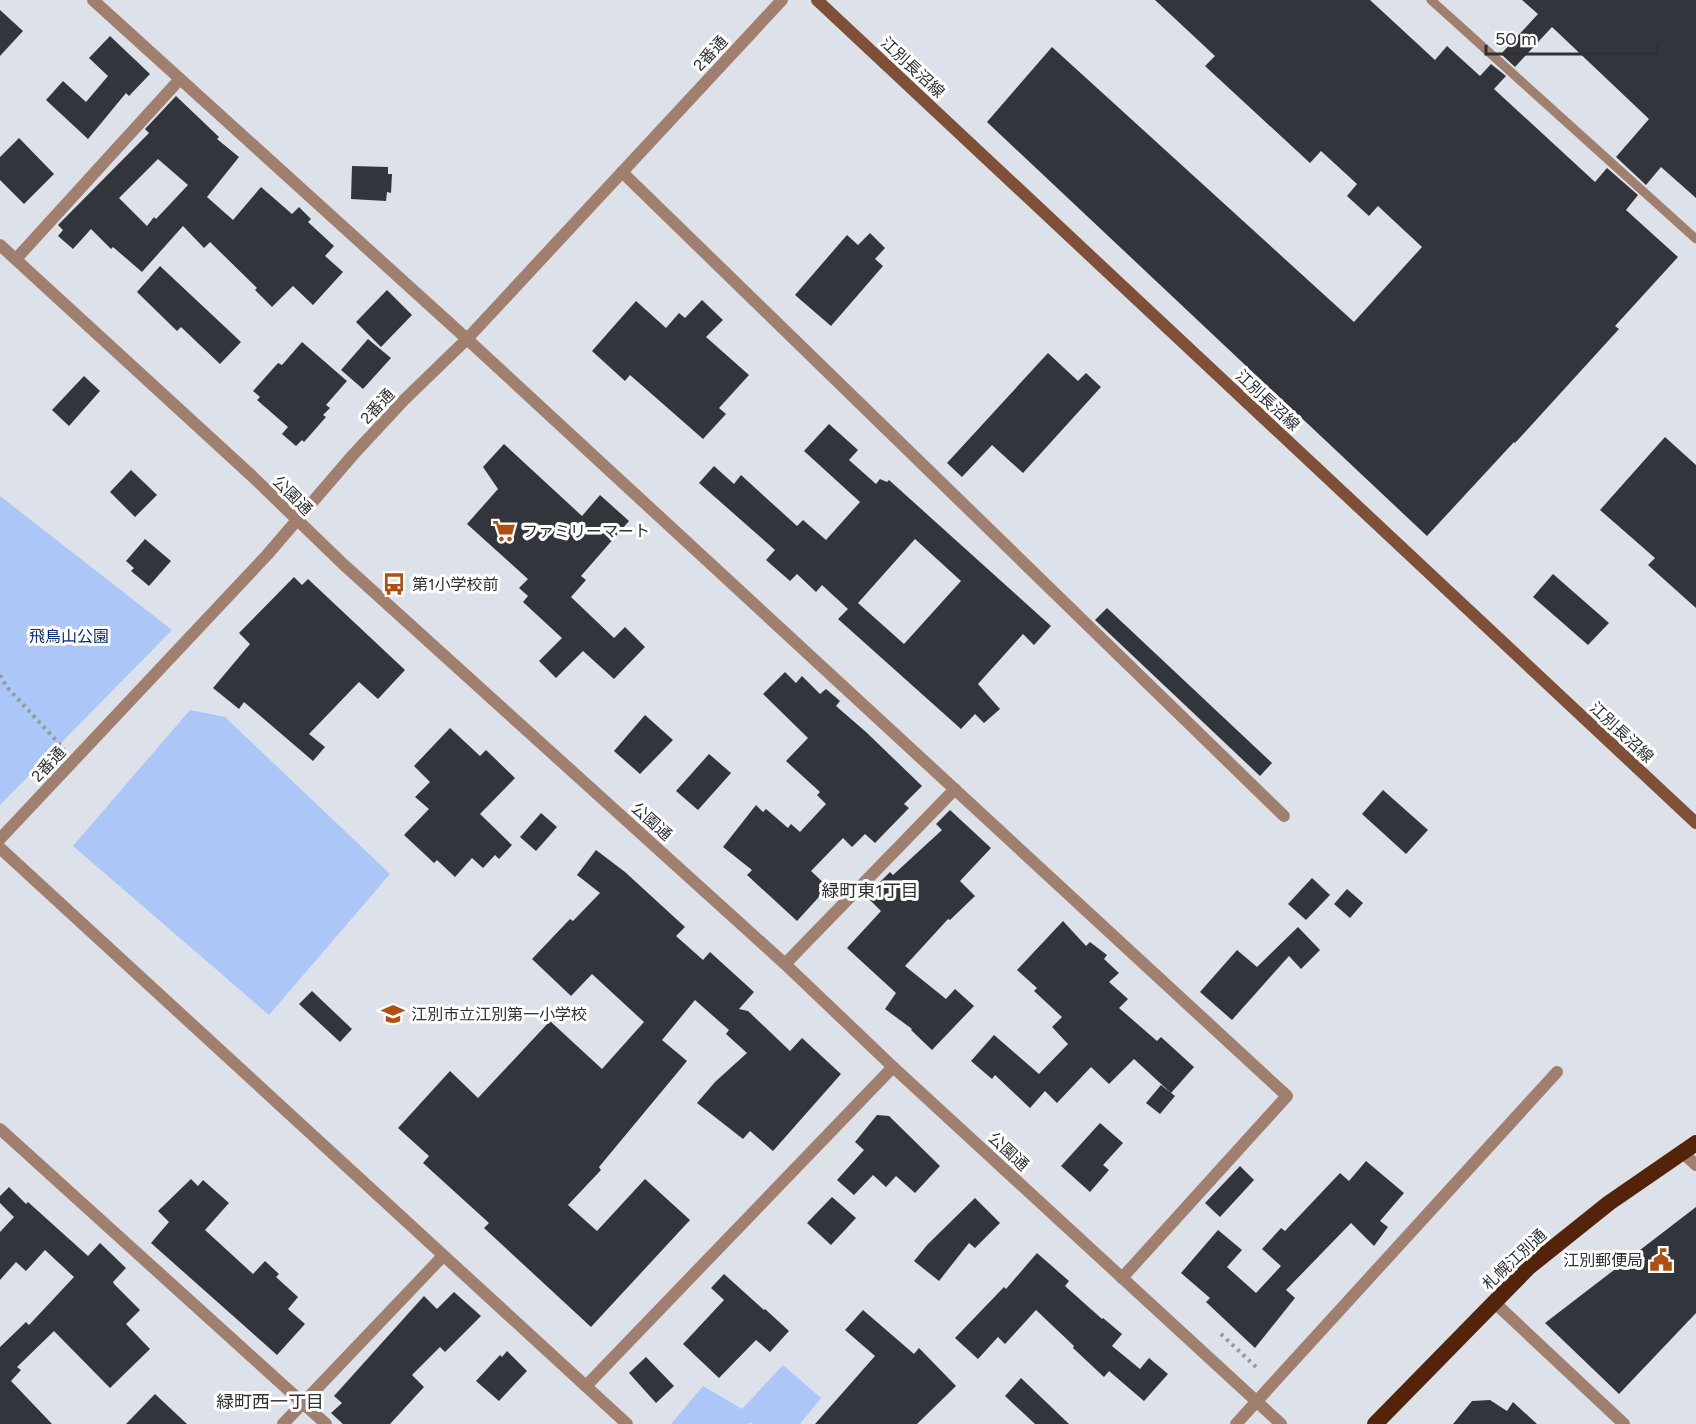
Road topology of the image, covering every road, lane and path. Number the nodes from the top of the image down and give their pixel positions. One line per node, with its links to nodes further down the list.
1 (93, 0): 5 (street)
2 (782, 0): 6 (street, 2番通)
3 (817, 0): 16 (main road, 江別長沼線)
4 (1431, 0): 7 (lane)
5 (180, 79): 9 (street); 10 (street)
6 (622, 172): 10 (street, 2番通); 15 (street)
7 (1696, 239)
8 (0, 245): 9 (street, 公園通)
9 (16, 259): 11 (street, 公園通)
10 (467, 339): 11 (street, 2番通); 14 (street)
11 (296, 521): 13 (street, 2番通); 19 (street, 公園通)
12 (0, 675): 13 (path)
13 (74, 760): 17 (street, 2番通)
14 (955, 789): 19 (street); 26 (street)
15 (1284, 816)
16 (1696, 823)
17 (0, 839)
18 (0, 848): 25 (street)
19 (785, 964): 20 (street, 公園通)
20 (893, 1066): 26 (street, 公園通); 30 (street)
21 (1557, 1072): 31 (street)
22 (0, 1129): 32 (street)
23 (1689, 1148): 24 (street); 27 (highway, 札幌江別通)
24 (1696, 1165)
25 (443, 1256): 30 (street); 32 (street)
26 (1122, 1278): 31 (street, 公園通)
27 (1494, 1302): 38 (highway, 札幌江別通); 39 (street)
28 (1221, 1334): 29 (path)
29 (1256, 1366)
30 (586, 1386): 35 (street)
31 (1257, 1402): 36 (street); 37 (street, 公園通)
32 (303, 1403): 33 (street); 34 (street)
33 (283, 1424)
34 (326, 1424)
35 (627, 1424)
36 (1236, 1424)
37 (1281, 1424)
38 (1375, 1424)
39 (1624, 1424)

